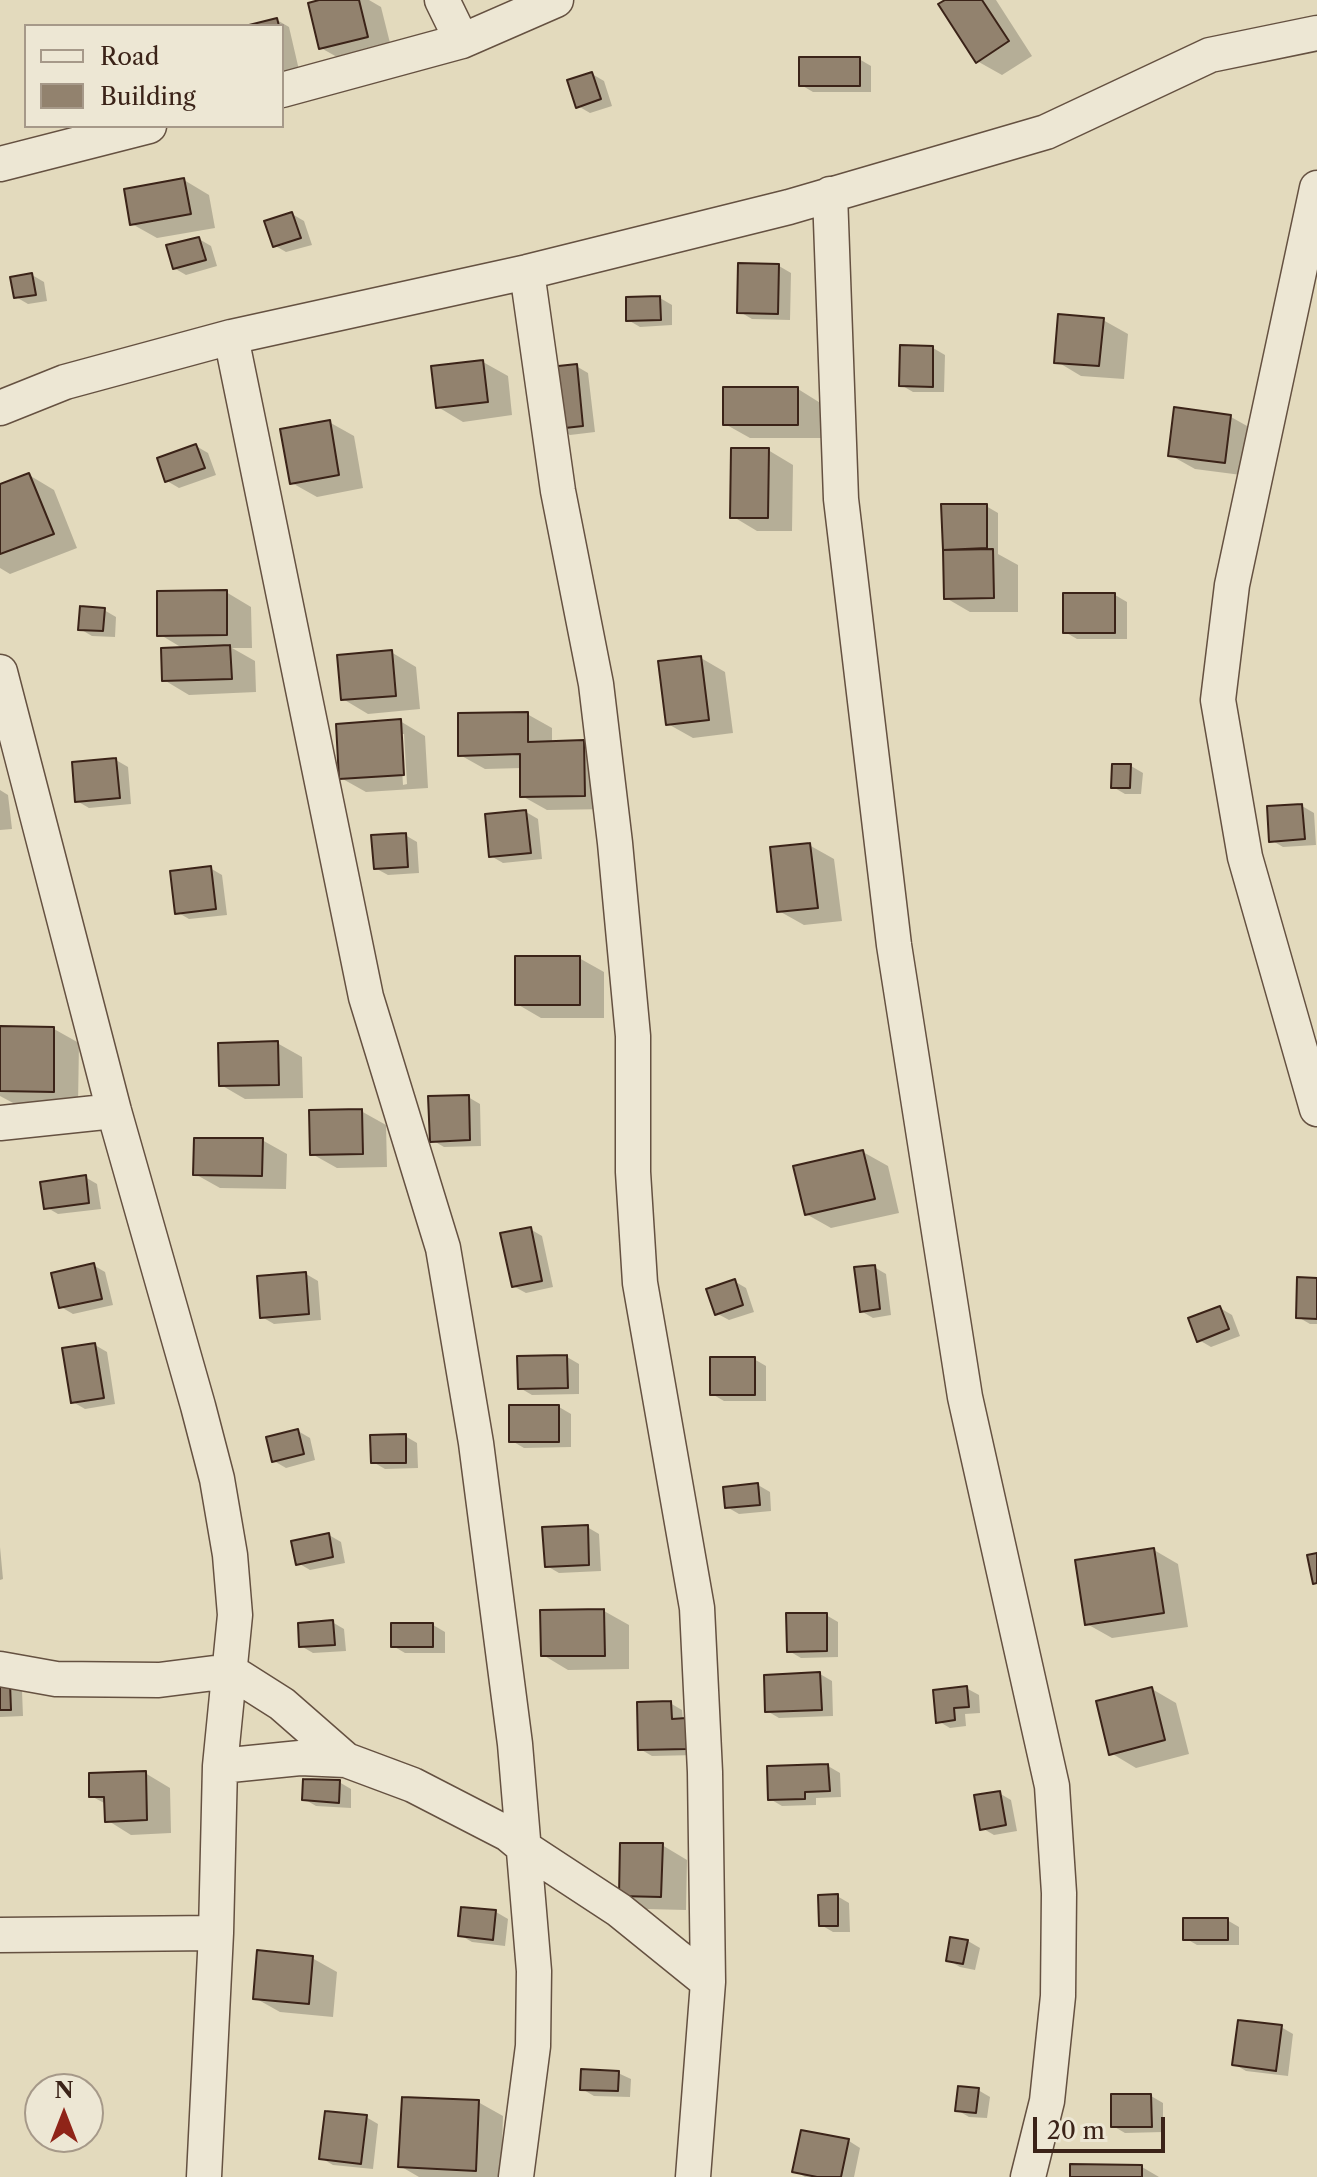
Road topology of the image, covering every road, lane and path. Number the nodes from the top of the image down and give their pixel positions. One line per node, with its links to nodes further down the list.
1 (442, 0): 4 (street)
2 (556, 0): 4 (street)
3 (1317, 33): 9 (street)
4 (462, 41): 5 (street)
5 (284, 89)
6 (141, 128): 7 (street)
7 (0, 164)
8 (1317, 188): 14 (street)
9 (830, 194): 10 (street); 28 (street)
10 (527, 272): 11 (street); 24 (street)
11 (231, 337): 12 (street); 21 (street)
12 (0, 408)
13 (0, 672): 15 (street)
14 (1317, 1109)
15 (114, 1111): 16 (street); 18 (street)
16 (0, 1123)
17 (0, 1669): 18 (street)
18 (230, 1671): 19 (street); 20 (street)
19 (346, 1760): 20 (street); 21 (street)
20 (220, 1766): 22 (street)
21 (526, 1849): 24 (street); 26 (street)
22 (216, 1933): 23 (street); 25 (street)
23 (0, 1935)
24 (708, 1982): 27 (street)
25 (204, 2177)
26 (516, 2177)
27 (693, 2177)
28 (1028, 2177)

